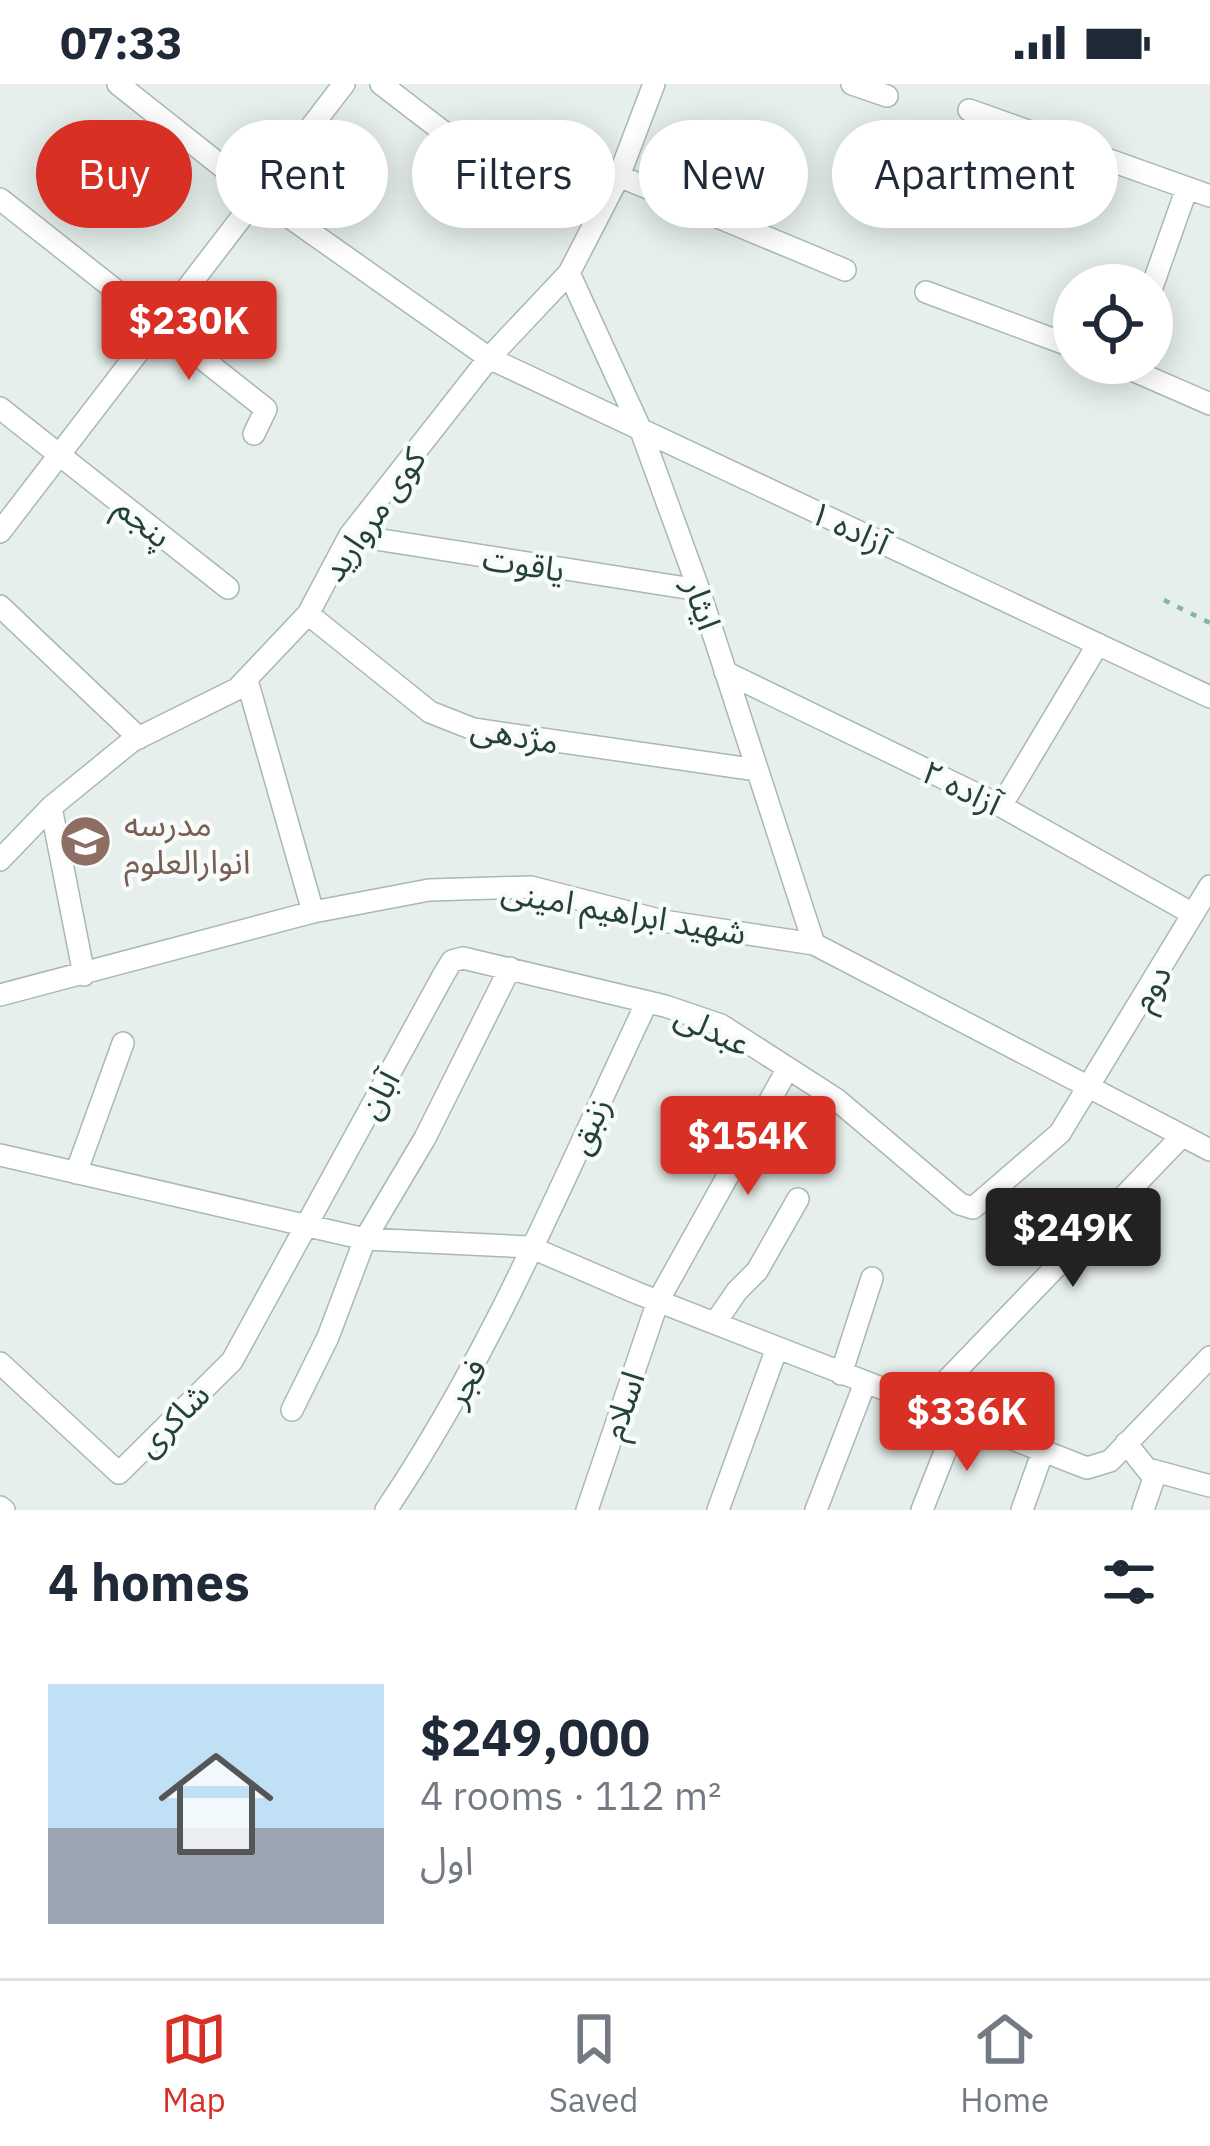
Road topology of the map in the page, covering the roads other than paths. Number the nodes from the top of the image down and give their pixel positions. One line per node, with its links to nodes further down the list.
1 (118, 84): 10 (street, آزاده ۱)
2 (344, 84): 8 (street)
3 (382, 84): 9 (street)
4 (653, 84): 11 (street, کوی مروارید)
5 (852, 84): 6 (street)
6 (887, 96)
7 (969, 110): 12 (street)
8 (316, 120)
9 (428, 120)
10 (216, 162)
11 (619, 176): 18 (street); 19 (street, کوی مروارید)
12 (1187, 188): 13 (street); 17 (street)
13 (1210, 196)
14 (1, 199): 21 (street)
15 (233, 228): 21 (street)
16 (305, 228): 23 (street, آزاده ۱)
17 (1160, 264)
18 (845, 270)
19 (569, 272): 23 (street, کوی مروارید); 27 (street, ایثار)
20 (926, 292): 22 (street)
21 (160, 323): 28 (street); 29 (street)
22 (1053, 339)
23 (489, 358): 27 (street, آزاده ۱); 31 (street, کوی مروارید)
24 (1166, 384): 25 (street)
25 (1210, 404)
26 (0, 408): 29 (street, پنجم)
27 (640, 428): 33 (street, ایثار); 36 (street, آزاده ۱)
28 (254, 434)
29 (60, 454): 30 (street); 32 (street, پنجم)
30 (0, 532)
31 (350, 535): 33 (street, یاقوت); 35 (street, کوی مروارید)
32 (228, 588)
33 (698, 590): 37 (street, ایثار)
34 (0, 606): 40 (street)
35 (308, 614): 38 (street, کوی مروارید); 41 (street, مژدهی)
36 (1098, 644): 39 (street, آزاده ۱); 42 (street)
37 (725, 672): 41 (street, ایثار); 42 (street, آزاده ۲)
38 (247, 680): 40 (street, کوی مروارید); 46 (street)
39 (1210, 698)
40 (139, 738): 43 (street, کوی مروارید)
41 (757, 770): 48 (street, ایثار)
42 (1001, 806): 47 (street, آزاده ۲)
43 (51, 807): 44 (street, کوی مروارید); 51 (street)
44 (0, 860)
45 (1210, 886): 47 (street, دوم)
46 (313, 912): 48 (street, شهید ابراهیم امینی); 51 (street, شهید ابراهیم امینی)
47 (1193, 914): 56 (street, دوم)
48 (814, 944): 56 (street, شهید ابراهیم امینی)
49 (452, 961): 50 (street, عبدلی); 62 (street, آبان)
50 (510, 968): 53 (street, عبدلی); 63 (street)
51 (84, 975): 52 (street, شهید ابراهیم امینی)
52 (0, 995)
53 (646, 1002): 55 (street, عبدلی); 64 (street, زنبق)
54 (123, 1043): 60 (street)
55 (788, 1068): 56 (street, عبدلی); 66 (street, اسلام)
56 (1090, 1088): 57 (street, شهید ابراهیم امینی)
57 (1182, 1136): 58 (street, شهید ابراهیم امینی); 73 (street)
58 (1210, 1150)
59 (0, 1155): 60 (street)
60 (76, 1173): 62 (street)
61 (798, 1199): 67 (street)
62 (305, 1227): 63 (street); 70 (street, شاکری)
63 (365, 1239): 64 (street); 74 (street)
64 (530, 1247): 66 (street); 80 (street, فجر)
65 (872, 1278): 71 (street)
66 (658, 1301): 67 (street); 81 (street, اسلام)
67 (715, 1323): 68 (street)
68 (776, 1348): 71 (street); 82 (street)
69 (1210, 1357): 76 (street)
70 (0, 1364)
71 (842, 1374): 72 (street)
72 (865, 1383): 73 (street); 83 (street)
73 (923, 1405): 75 (street)
74 (292, 1410)
75 (958, 1419): 77 (street); 84 (street)
76 (1126, 1444): 77 (street); 78 (street)
77 (1043, 1451): 85 (street)
78 (1148, 1469): 79 (street); 86 (street)
79 (1210, 1486)
80 (386, 1510)
81 (587, 1510)
82 (718, 1510)
83 (816, 1510)
84 (922, 1510)
85 (1022, 1510)
86 (1142, 1510)

